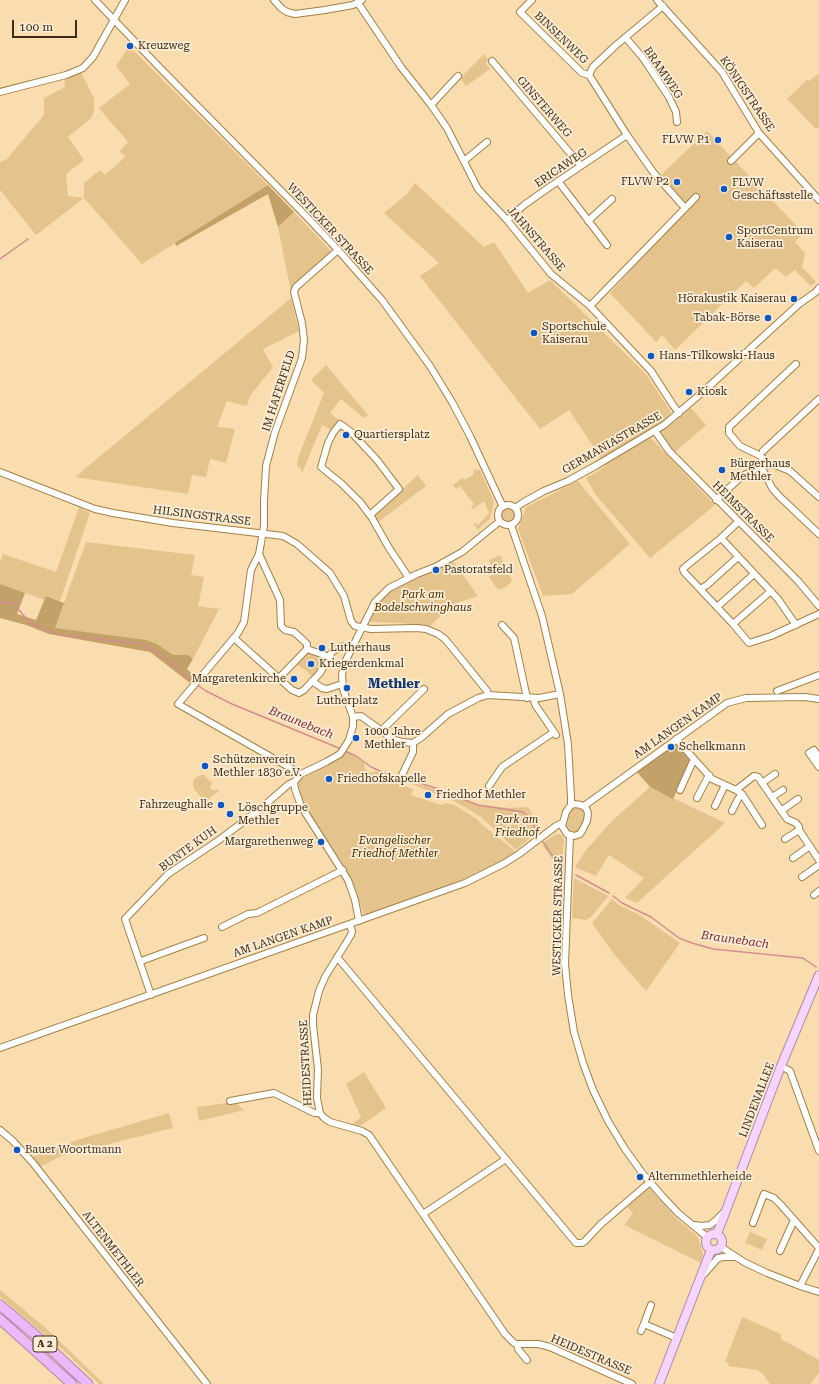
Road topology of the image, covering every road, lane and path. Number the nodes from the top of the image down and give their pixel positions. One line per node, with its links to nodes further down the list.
1 (95, 0): 8 (street, WESTICKER STRASSE)
2 (125, 0): 8 (street)
3 (274, 0): 6 (street)
4 (532, 0): 11 (street, BINSENWEG)
5 (658, 0): 7 (street, KÖNIGSTRASSE)
6 (360, 1): 14 (street, JAHNSTRASSE)
7 (663, 6): 9 (street); 16 (street, KÖNIGSTRASSE)
8 (114, 20): 13 (street); 30 (street, WESTICKER STRASSE)
9 (626, 38): 11 (street); 15 (street, BRAMWEG)
10 (492, 61): 21 (street, GINSTERWEG)
11 (589, 75): 17 (street)
12 (458, 76): 14 (street)
13 (0, 92)
14 (431, 105): 20 (street, JAHNSTRASSE)
15 (678, 122)
16 (759, 133): 19 (street); 25 (street, KÖNIGSTRASSE)
17 (627, 136): 21 (street, ERICAWEG); 26 (street)
18 (488, 142): 20 (street)
19 (731, 161)
20 (464, 162): 27 (street, JAHNSTRASSE)
21 (581, 166): 22 (street, ERICAWEG)
22 (558, 181): 27 (street, ERICAWEG); 28 (street)
23 (696, 197): 26 (street)
24 (612, 199): 28 (street)
25 (819, 200)
26 (685, 208): 32 (street)
27 (507, 220): 32 (street, JAHNSTRASSE)
28 (588, 221): 29 (street)
29 (607, 245)
30 (338, 250): 42 (street, WESTICKER STRASSE); 48 (street, IM HAFERFELD)
31 (818, 292): 35 (street, GERMANIASTRASSE)
32 (590, 306): 35 (street, JAHNSTRASSE)
33 (796, 364): 38 (street)
34 (819, 399): 37 (street)
35 (680, 413): 36 (street, GERMANIASTRASSE)
36 (655, 431): 41 (street, HEIMSTRASSE); 43 (street, GERMANIASTRASSE)
37 (763, 451)
38 (764, 466): 40 (street); 41 (street); 49 (street)
39 (0, 472): 48 (street, HILSINGSTRASSE)
40 (819, 497)
41 (716, 500): 46 (street, HEIMSTRASSE)
42 (503, 507): 43 (street); 45 (street)
43 (515, 508): 47 (street)
44 (370, 514): 44 (street); 54 (street)
45 (500, 521): 47 (street); 54 (street)
46 (738, 522): 50 (street); 57 (street, HEIMSTRASSE)
47 (510, 525): 74 (street)
48 (263, 533): 51 (street); 63 (street, HILSINGSTRASSE)
49 (819, 534)
50 (721, 538): 52 (street); 55 (street)
51 (259, 554): 64 (street); 66 (street)
52 (738, 557): 53 (street); 55 (street)
53 (754, 574): 56 (street); 58 (street)
54 (409, 578): 63 (street)
55 (700, 589): 58 (street)
56 (770, 591): 60 (street); 62 (street)
57 (819, 606)
58 (717, 607): 60 (street)
59 (819, 614): 62 (street)
60 (733, 624): 62 (street)
61 (502, 625): 76 (street)
62 (796, 625)
63 (362, 628): 65 (street); 75 (street)
64 (234, 638): 69 (street); 85 (street)
65 (353, 645): 67 (street); 71 (street)
66 (307, 649): 67 (street); 69 (street)
67 (330, 657): 70 (street)
68 (819, 675): 73 (street)
69 (279, 678): 70 (street)
70 (312, 681): 71 (street)
71 (342, 684): 78 (street)
72 (424, 689): 79 (street)
73 (777, 691)
74 (560, 694): 76 (street); 100 (street)
75 (488, 695): 76 (street); 81 (street)
76 (530, 698): 92 (street)
77 (819, 699): 80 (street, AM LANGEN KAMP)
78 (353, 716): 79 (street); 85 (street)
79 (381, 731): 81 (street)
80 (676, 739): 83 (street); 101 (street, AM LANGEN KAMP)
81 (413, 743): 88 (street)
82 (819, 758): 84 (street)
83 (694, 759): 87 (street); 93 (street)
84 (819, 767)
85 (301, 774): 89 (street)
86 (775, 774): 90 (street)
87 (708, 775): 91 (street); 98 (street)
88 (400, 779)
89 (294, 782): 114 (street); 121 (street, BUNTE KUH)
90 (762, 783): 94 (street); 97 (street)
91 (725, 785): 94 (street); 102 (street)
92 (489, 786)
93 (680, 790)
94 (736, 790): 96 (street)
95 (783, 790): 97 (street)
96 (742, 794): 103 (street); 106 (street)
97 (772, 797): 104 (street)
98 (697, 798)
99 (798, 799): 104 (street)
100 (571, 805): 101 (street); 105 (street)
101 (584, 806): 108 (street)
102 (715, 806)
103 (732, 811)
104 (781, 811): 107 (street)
105 (562, 823): 108 (street); 116 (street, AM LANGEN KAMP)
106 (762, 824)
107 (799, 830): 109 (street); 110 (street)
108 (570, 836): 131 (street, WESTICKER STRASSE)
109 (785, 839)
110 (810, 846): 111 (street); 112 (street)
111 (793, 858)
112 (819, 860)
113 (819, 865): 115 (street)
114 (343, 870): 116 (street); 118 (street)
115 (802, 877)
116 (359, 921): 117 (street, AM LANGEN KAMP)
117 (350, 925): 120 (street, HEIDESTRASSE); 123 (street, AM LANGEN KAMP)
118 (222, 926)
119 (204, 938): 121 (street)
120 (337, 957): 127 (street, HEIDESTRASSE); 130 (street)
121 (141, 961): 123 (street, BUNTE KUH)
122 (819, 975): 125 (main road, LINDENALLEE)
123 (151, 995): 124 (street, AM LANGEN KAMP)
124 (0, 1048)
125 (781, 1066): 129 (street); 132 (main road, LINDENALLEE)
126 (230, 1101): 127 (street, HEIDESTRASSE)
127 (320, 1113): 133 (street, HEIDESTRASSE)
128 (0, 1130): 157 (street, ALTENMETHLER)
129 (819, 1151)
130 (506, 1159): 131 (street); 133 (street)
131 (650, 1182): 136 (street, WESTICKER STRASSE)
132 (727, 1208): 136 (street); 137 (main road, LINDENALLEE)
133 (423, 1214): 153 (street, HEIDESTRASSE)
134 (793, 1221): 135 (street); 141 (street); 142 (street)
135 (753, 1223)
136 (692, 1224): 138 (street, WESTICKER STRASSE)
137 (717, 1234): 138 (main road); 139 (main road)
138 (708, 1237): 140 (main road)
139 (721, 1246): 140 (main road); 143 (street)
140 (712, 1250): 144 (main road)
141 (780, 1251)
142 (818, 1252): 145 (street)
143 (737, 1257): 144 (street); 145 (street)
144 (703, 1274): 152 (main road)
145 (800, 1286): 146 (street)
146 (819, 1292)
147 (0, 1305): 156 (highway, A 2)
148 (651, 1305): 150 (street)
149 (0, 1319): 155 (highway, A 2)
150 (644, 1324): 151 (street); 152 (street)
151 (641, 1331)
152 (677, 1338): 159 (main road)
153 (517, 1344): 154 (street, HEIDESTRASSE); 158 (street, HEIDESTRASSE)
154 (527, 1360)
155 (72, 1384)
156 (88, 1384)
157 (207, 1384)
158 (632, 1384)
159 (660, 1384)

